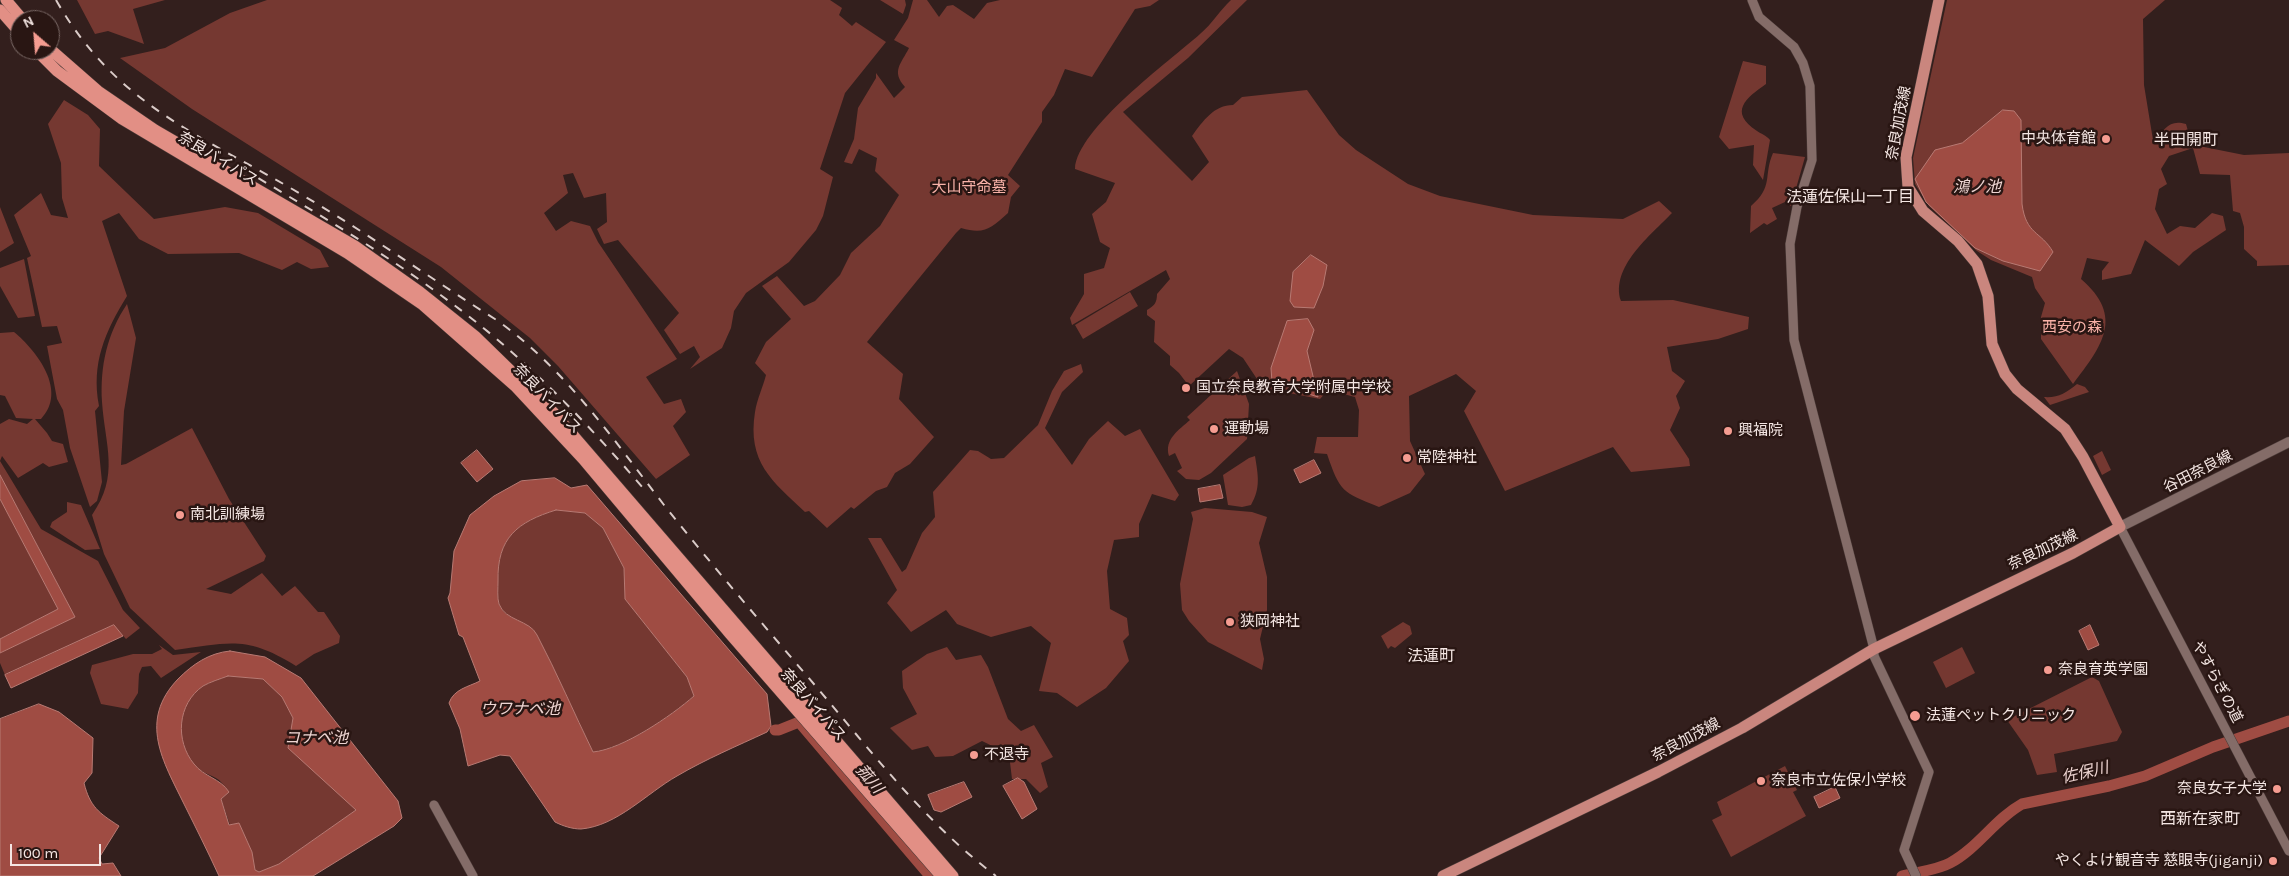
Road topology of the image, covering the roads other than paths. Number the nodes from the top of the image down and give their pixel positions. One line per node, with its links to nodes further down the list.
1 (6, 0): 5 (highway)
2 (1752, 0): 11 (street)
3 (1939, 0): 10 (main road, 奈良加茂線)
4 (0, 10): 6 (highway)
5 (14, 10)
6 (10, 22)
7 (60, 58): 17 (highway, 奈良バイパス)
8 (46, 60): 16 (highway, 奈良バイパス)
9 (2289, 442): 10 (main road, 谷田奈良線)
10 (2120, 527): 11 (main road, 奈良加茂線); 13 (street, やすらぎの道)
11 (1874, 649): 14 (street); 18 (main road, 奈良加茂線)
12 (434, 805): 15 (street)
13 (2289, 850)
14 (1914, 872)
15 (473, 876)
16 (941, 876)
17 (953, 876)
18 (1443, 876)

